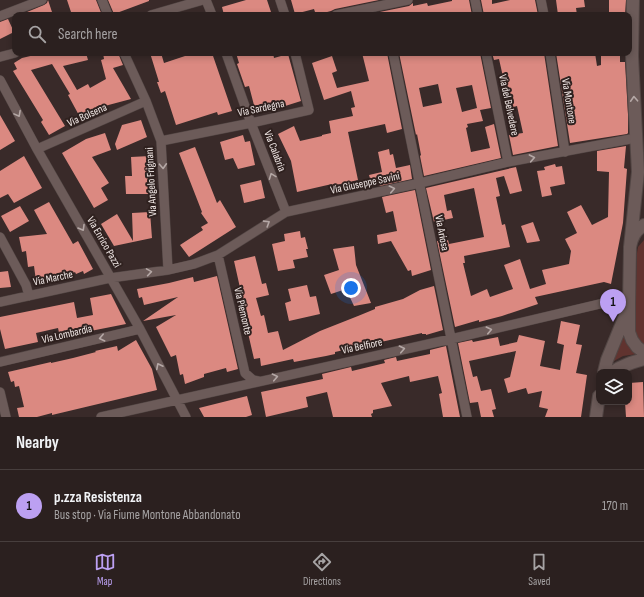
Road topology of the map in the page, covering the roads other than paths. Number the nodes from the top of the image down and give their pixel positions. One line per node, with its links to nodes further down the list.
1 (42, 0): 20 (street)
2 (102, 0): 12 (street)
3 (203, 0): 10 (street)
4 (206, 0): 14 (street)
5 (280, 0): 15 (street)
6 (408, 0): 11 (street)
7 (475, 0): 18 (street)
8 (541, 0): 19 (street)
9 (633, 0): 32 (street, one-way to 9)
10 (172, 4): 13 (street)
11 (383, 5): 16 (street); 17 (street)
12 (107, 12)
13 (157, 12)
14 (211, 12)
15 (284, 12)
16 (350, 12)
17 (384, 12)
18 (477, 12)
19 (543, 12)
20 (0, 16)
21 (12, 53): 28 (street)
22 (125, 56): 30 (street, Via Angelo Frignani)
23 (227, 56): 31 (street, Via Calabria)
24 (296, 56): 31 (street, Via Sardegna)
25 (394, 56): 38 (street, Via Ariosa)
26 (487, 56): 36 (street, Via del Belvedere)
27 (550, 56): 35 (street, Via Montone)
28 (0, 57)
29 (0, 80): 34 (street, Via Enrico Pazzi, one-way to 34)
30 (146, 102): 33 (street, Via Angelo Frignani); 34 (street, Via Bolsena)
31 (252, 123): 33 (street, Via Sardegna); 40 (street, Via Calabria, one-way to 31)
32 (636, 138): 35 (street, Via Giuseppe Savini); 37 (street)
33 (161, 141): 45 (street, Via Angelo Frignani, one-way to 45)
34 (37, 149): 46 (street, Via Enrico Pazzi, one-way to 46)
35 (565, 152): 36 (street, Via Giuseppe Savini, one-way to 35)
36 (508, 162): 38 (street, Via Giuseppe Savini)
37 (638, 172): 39 (street); 43 (street)
38 (420, 184): 40 (street, Via Giuseppe Savini, one-way to 38); 51 (street, Via Ariosa)
39 (644, 186)
40 (286, 212): 44 (street, Via Giuseppe Savini, one-way to 40)
41 (644, 225): 43 (street)
42 (0, 237): 47 (street)
43 (630, 248): 49 (street)
44 (218, 255): 45 (street, Via Giuseppe Savini); 57 (street, Via Piemonte)
45 (168, 270): 46 (street, Via Giuseppe Savini, one-way to 45)
46 (110, 278): 47 (street, Via Marche); 50 (street, Via Enrico Pazzi)
47 (29, 296): 48 (street, Via Marche)
48 (0, 302)
49 (629, 306): 51 (street, Via Belfiore, one-way to 49); 52 (street); 55 (street)
50 (140, 329): 54 (street, Via Lombardia, one-way to 54); 61 (street, Via Enrico Pazzi, one-way to 50)
51 (451, 339): 58 (street, Via Belfiore, one-way to 51); 66 (street, Via Ariosa)
52 (644, 352)
53 (644, 359): 56 (street)
54 (0, 362)
55 (605, 369)
56 (617, 369)
57 (245, 373): 58 (street); 59 (street)
58 (258, 381): 59 (street, Via Belfiore)
59 (237, 386): 61 (street, Via Belfiore)
60 (0, 392): 63 (street)
61 (177, 400): 64 (street, Via Belfiore); 65 (street, Via Enrico Pazzi)
62 (598, 405): 67 (street)
63 (6, 417)
64 (101, 417)
65 (186, 417)
66 (467, 417)
67 (596, 417)

